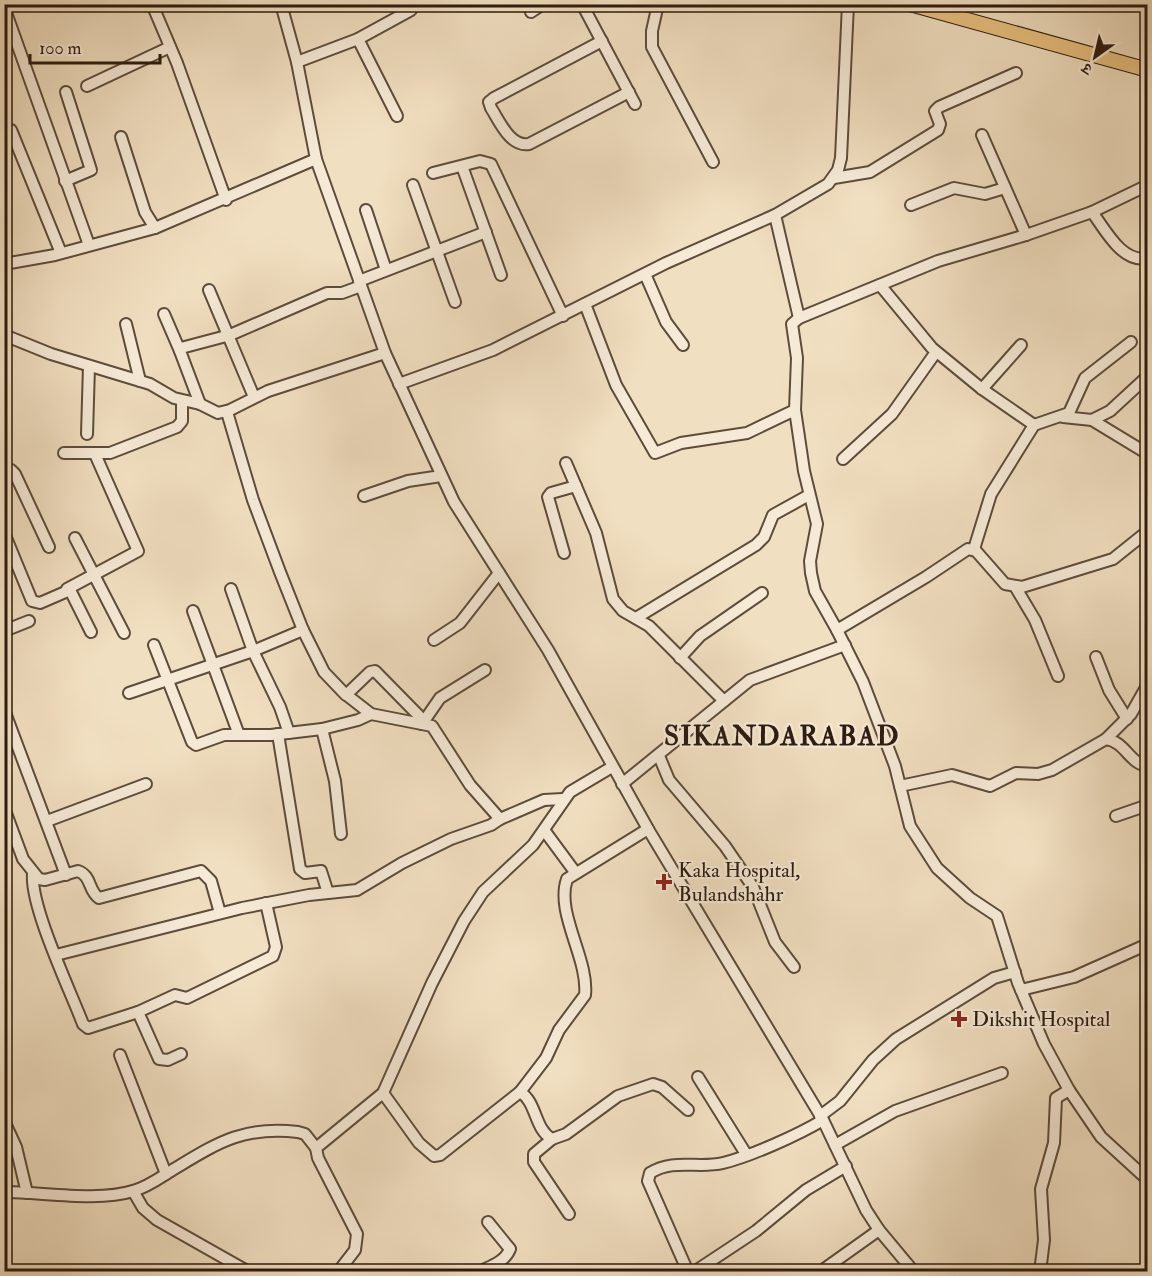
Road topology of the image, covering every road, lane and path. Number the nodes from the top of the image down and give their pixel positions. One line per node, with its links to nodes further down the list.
1 (152, 4): 13 (street)
2 (281, 4): 14 (street)
3 (543, 4): 10 (street)
4 (582, 4): 12 (street)
5 (658, 4): 26 (street)
6 (848, 4): 29 (street)
7 (913, 5): 15 (main road)
8 (4, 7): 30 (street)
9 (411, 10): 11 (street)
10 (531, 12)
11 (358, 39): 14 (street); 21 (street)
12 (602, 41): 19 (street); 19 (street)
13 (170, 47): 17 (street); 34 (street)
14 (297, 62): 25 (street)
15 (1148, 70)
16 (1016, 74): 29 (street)
17 (87, 86)
18 (66, 92): 30 (street)
19 (629, 92): 20 (street)
20 (635, 104)
21 (397, 116)
22 (11, 130): 44 (street)
23 (982, 135): 33 (street)
24 (121, 136): 39 (street)
25 (316, 159): 34 (street); 50 (street)
26 (713, 162)
27 (462, 166): 28 (street); 40 (street); 56 (street)
28 (433, 173)
29 (834, 178): 38 (street)
30 (65, 181): 42 (street)
31 (413, 184): 43 (street)
32 (1148, 185): 37 (street)
33 (1005, 188): 35 (street); 41 (street)
34 (226, 200): 39 (street)
35 (911, 205)
36 (366, 210): 47 (street)
37 (1092, 212): 41 (street); 45 (street)
38 (775, 215): 48 (street); 57 (street)
39 (155, 228): 42 (street)
40 (486, 232): 43 (street); 49 (street)
41 (1026, 235): 51 (street)
42 (89, 245): 44 (street)
43 (438, 250): 47 (street); 53 (street)
44 (61, 253): 46 (street)
45 (1148, 258)
46 (4, 264)
47 (386, 270): 50 (street)
48 (645, 274): 54 (street); 62 (street)
49 (501, 275)
50 (360, 284): 60 (street); 66 (street)
51 (880, 285): 57 (street); 65 (street)
52 (209, 290): 60 (street)
53 (455, 302)
54 (585, 304): 56 (street); 75 (street)
55 (164, 314): 64 (street)
56 (563, 315): 70 (street)
57 (799, 318): 75 (street)
58 (126, 324): 69 (street)
59 (4, 335): 67 (street)
60 (230, 335): 64 (street); 72 (street)
61 (1131, 342): 77 (street)
62 (683, 345)
63 (1022, 345): 71 (street)
64 (180, 351): 74 (street)
65 (936, 352): 71 (street); 84 (street)
66 (385, 353): 70 (street); 72 (street)
67 (89, 366): 69 (street); 80 (street)
68 (1148, 376): 78 (street)
69 (140, 381): 73 (street)
70 (399, 384): 87 (street)
71 (982, 389): 79 (street)
72 (254, 397): 76 (street)
73 (182, 401): 74 (street); 82 (street)
74 (200, 404): 76 (street)
75 (795, 410): 89 (street)
76 (226, 412): 106 (street)
77 (1062, 417): 78 (street); 79 (street)
78 (1092, 420): 83 (street)
79 (1034, 425): 95 (street)
80 (87, 434)
81 (64, 453): 82 (street)
82 (95, 454): 98 (street)
83 (1148, 454)
84 (843, 459)
85 (566, 463): 88 (street)
86 (4, 471): 94 (street)
87 (441, 476): 90 (street); 97 (street)
88 (576, 486): 96 (street); 104 (street)
89 (809, 495): 104 (street); 107 (street)
90 (364, 496)
91 (1148, 531): 99 (street)
92 (4, 533): 100 (street)
93 (75, 538): 98 (street)
94 (49, 547)
95 (974, 549): 99 (street); 107 (street)
96 (564, 553)
97 (500, 573): 111 (street); 136 (street)
98 (93, 576): 100 (street); 110 (street)
99 (1016, 588): 119 (street)
100 (67, 589): 109 (street)
101 (231, 589): 114 (street)
102 (762, 593): 116 (street)
103 (193, 611): 117 (street)
104 (636, 618): 116 (street)
105 (29, 621): 108 (street)
106 (303, 630): 114 (street); 123 (street)
107 (837, 630): 113 (street)
108 (4, 631)
109 (91, 632)
110 (124, 633)
111 (434, 640)
112 (154, 645): 120 (street)
113 (845, 645): 124 (street); 139 (street)
114 (253, 651): 117 (street); 131 (street)
115 (1096, 657): 127 (street)
116 (681, 658): 124 (street)
117 (212, 665): 120 (street); 132 (street)
118 (485, 670): 128 (street)
119 (1058, 676)
120 (168, 680): 122 (street); 132 (street)
121 (1148, 684): 127 (street)
122 (129, 693)
123 (346, 695): 126 (street); 128 (street)
124 (724, 701): 134 (street)
125 (4, 710): 130 (street)
126 (371, 714): 128 (street); 129 (street)
127 (1127, 719): 133 (street)
128 (423, 722): 144 (street)
129 (322, 729): 131 (street); 148 (street)
130 (9, 734): 145 (street)
131 (284, 734): 132 (street); 152 (street)
132 (240, 735)
133 (1106, 740): 135 (street); 139 (street)
134 (659, 756): 138 (street); 157 (street)
135 (1148, 766)
136 (612, 767): 138 (street); 140 (street)
137 (146, 784): 145 (street)
138 (622, 784): 146 (street)
139 (900, 786): 158 (street)
140 (563, 799): 144 (street); 147 (street)
141 (1148, 805): 143 (street)
142 (4, 808): 150 (street)
143 (1116, 816)
144 (500, 819): 152 (street)
145 (47, 822): 151 (street)
146 (648, 829): 149 (street); 169 (street)
147 (544, 830): 149 (street); 167 (street)
148 (341, 834)
149 (575, 872): 166 (street)
150 (33, 874): 151 (street); 156 (street)
151 (66, 875): 154 (street)
152 (328, 893): 153 (street)
153 (266, 903): 154 (street); 160 (street)
154 (220, 913): 156 (street)
155 (1148, 944): 159 (street)
156 (56, 955): 160 (street)
157 (794, 967)
158 (1015, 972): 159 (street); 169 (street)
159 (1021, 990): 165 (street)
160 (138, 1012): 161 (street)
161 (181, 1054)
162 (120, 1055): 176 (street)
163 (1002, 1073): 172 (street)
164 (698, 1077): 174 (street)
165 (1069, 1090): 177 (street); 192 (street)
166 (520, 1092): 167 (street); 171 (street)
167 (383, 1093): 173 (street)
168 (688, 1110): 171 (street)
169 (822, 1118): 172 (street); 174 (street)
170 (4, 1121): 180 (street)
171 (552, 1139): 181 (street)
172 (835, 1145): 175 (street)
173 (316, 1148): 176 (street); 186 (street)
174 (746, 1154): 188 (street)
175 (846, 1166): 183 (street); 184 (street)
176 (166, 1174): 178 (street)
177 (1148, 1180)
178 (137, 1190): 180 (street); 185 (street)
179 (4, 1192): 180 (street)
180 (27, 1193)
181 (569, 1214)
182 (488, 1221): 187 (street)
183 (879, 1230): 190 (street); 191 (street)
184 (709, 1268): 189 (street)
185 (249, 1272)
186 (338, 1272)
187 (479, 1272)
188 (688, 1272)
189 (694, 1272)
190 (820, 1272)
191 (914, 1272)
192 (1040, 1272)

